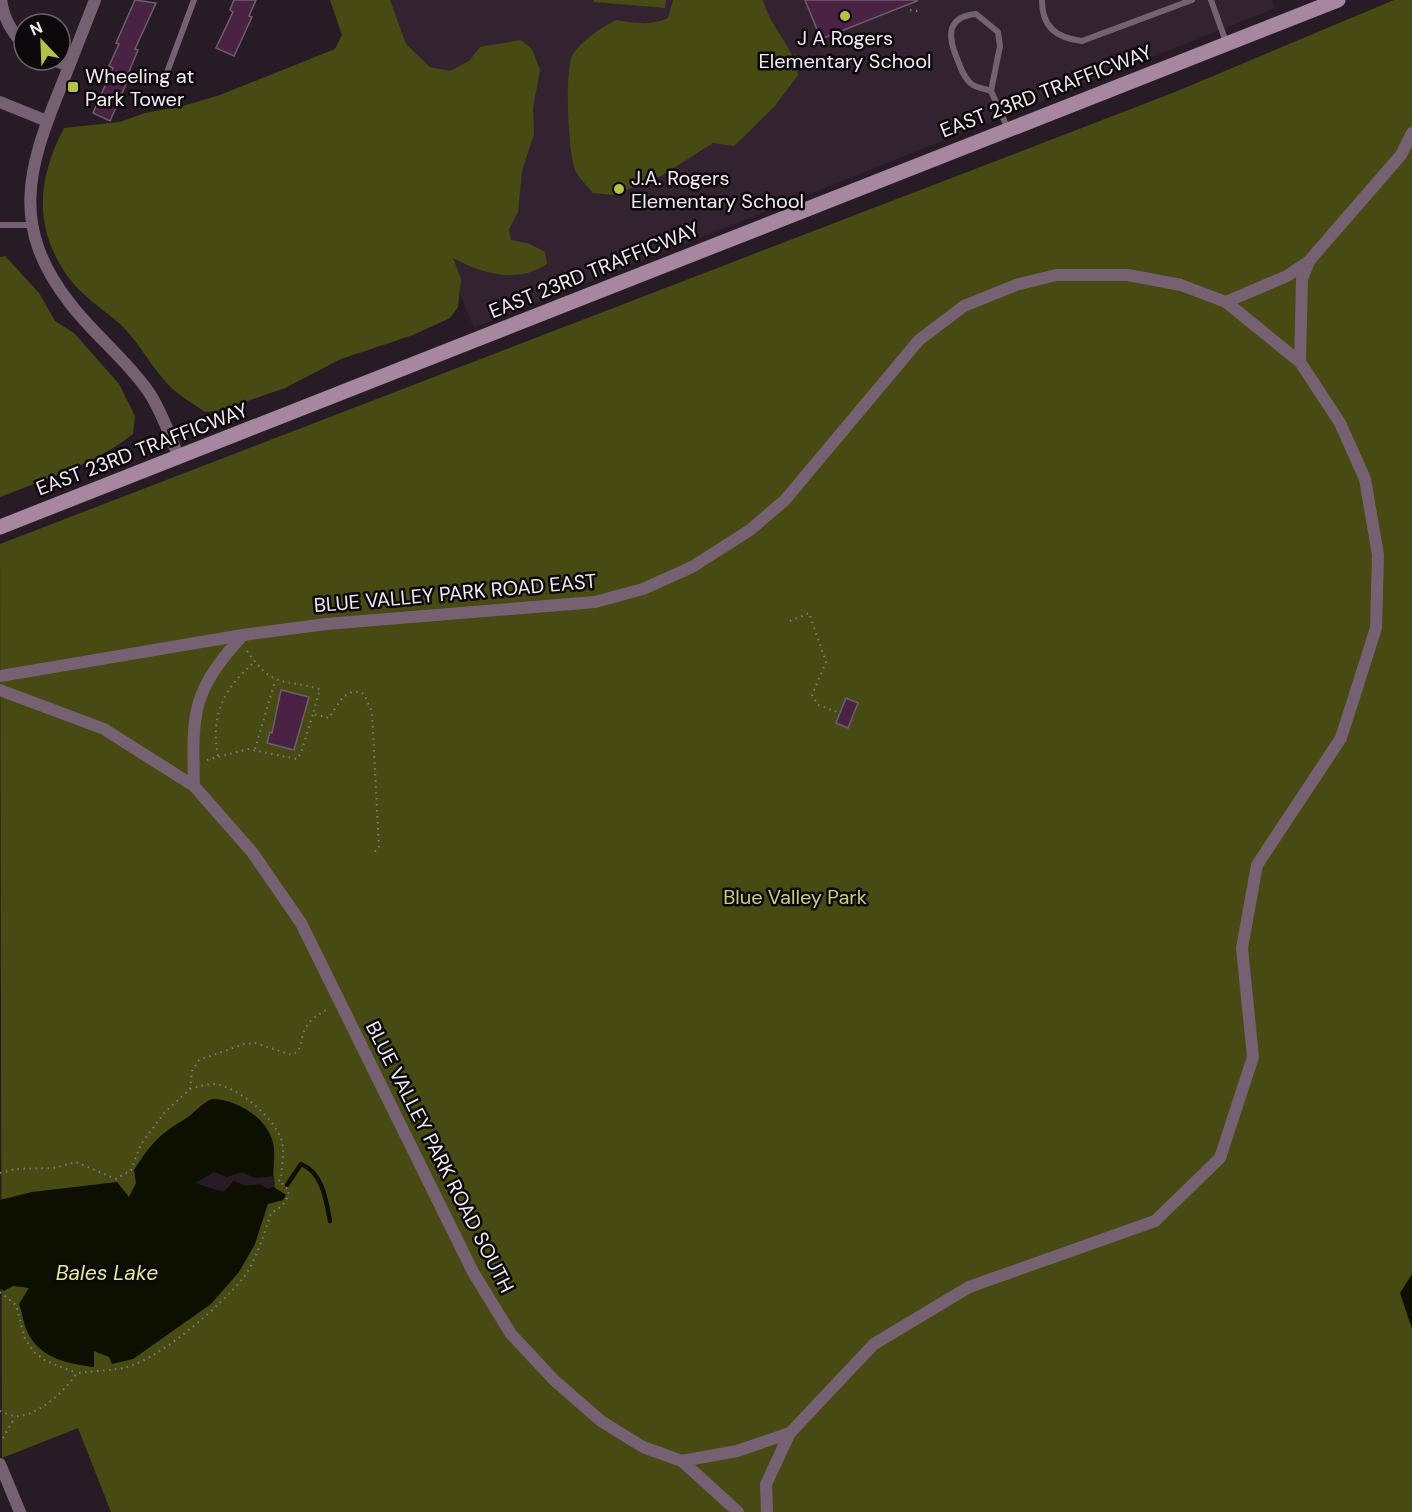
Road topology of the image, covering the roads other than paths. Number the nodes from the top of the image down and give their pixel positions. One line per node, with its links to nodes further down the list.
1 (1, 0): 8 (street)
2 (95, 0): 10 (street)
3 (194, 0): 12 (lane)
4 (1042, 0): 5 (lane)
5 (1191, 0)
6 (1211, 0): 9 (lane)
7 (1338, 0): 9 (main road, EAST 23RD TRAFFICWAY)
8 (12, 32)
9 (1226, 44): 16 (main road, EAST 23RD TRAFFICWAY)
10 (72, 58)
11 (66, 72): 15 (street)
12 (163, 84)
13 (991, 91): 13 (lane); 16 (lane)
14 (0, 102): 15 (street)
15 (46, 121): 19 (street)
16 (1008, 129): 23 (main road, EAST 23RD TRAFFICWAY)
17 (1412, 133): 20 (street)
18 (0, 225): 19 (lane)
19 (32, 225): 23 (street)
20 (1309, 261): 21 (street); 22 (street)
21 (1226, 302): 22 (street, BLUE VALLEY PARK ROAD EAST); 25 (street, BLUE VALLEY PARK ROAD EAST)
22 (1300, 362): 29 (street, BLUE VALLEY PARK ROAD EAST)
23 (179, 457): 24 (main road, EAST 23RD TRAFFICWAY)
24 (0, 527)
25 (240, 638): 26 (street, BLUE VALLEY PARK ROAD EAST); 28 (street)
26 (0, 676)
27 (0, 690): 28 (street, BLUE VALLEY PARK ROAD SOUTH)
28 (194, 786): 30 (street, BLUE VALLEY PARK ROAD SOUTH)
29 (790, 1433): 30 (street); 34 (street)
30 (682, 1461): 33 (street, BLUE VALLEY PARK ROAD SOUTH)
31 (0, 1464): 32 (street)
32 (20, 1512)
33 (738, 1512)
34 (766, 1512)

